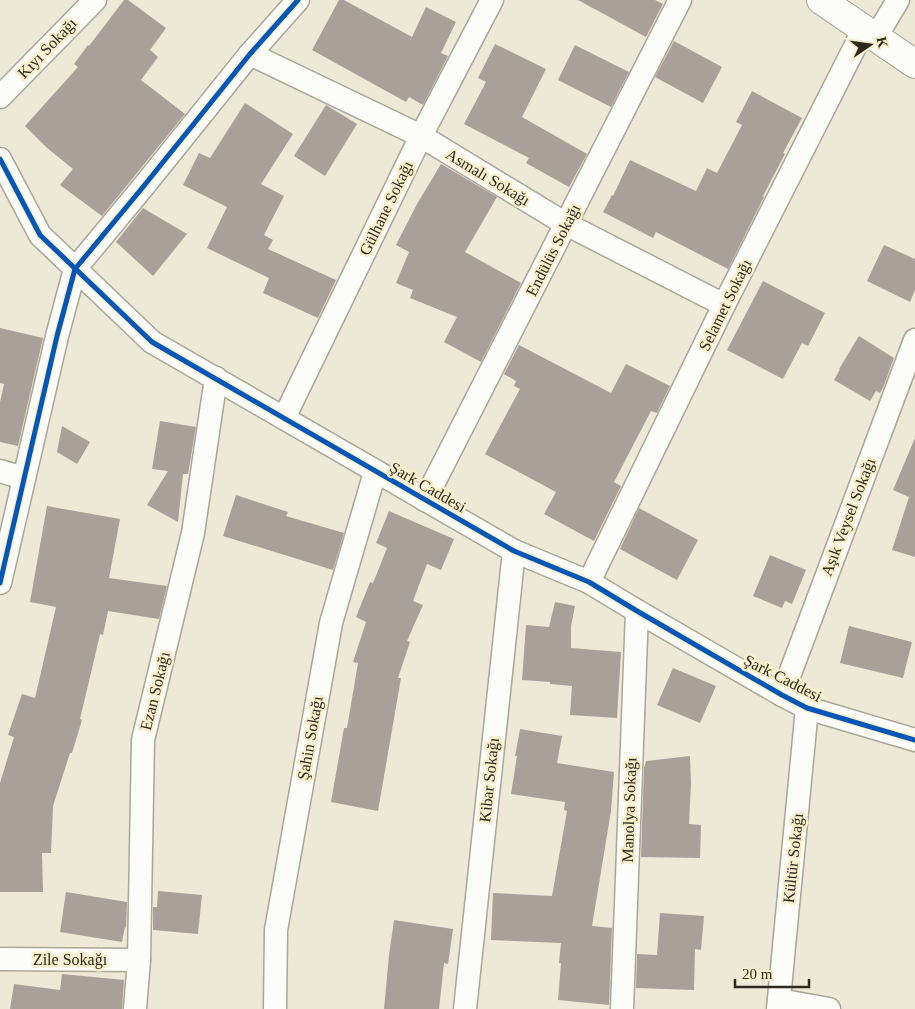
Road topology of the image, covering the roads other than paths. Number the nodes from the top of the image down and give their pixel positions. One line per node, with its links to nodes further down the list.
1 (95, 0): 10 (street, Kıyı Sokağı)
2 (298, 0): 8 (street)
3 (492, 0): 11 (street, Gülhane Sokağı)
4 (680, 0): 13 (street, Endülüs Sokağı)
5 (821, 0): 7 (street)
6 (898, 0): 7 (street, Selamet Sokağı)
7 (870, 33): 9 (street); 15 (street, Selamet Sokağı)
8 (250, 54): 11 (street, Asmalı Sokağı); 14 (street)
9 (915, 64)
10 (0, 97)
11 (421, 136): 13 (street, Asmalı Sokağı); 18 (street, Gülhane Sokağı)
12 (0, 160): 14 (street, Şark Caddesi)
13 (566, 224): 15 (street, Asmalı Sokağı); 22 (street, Endülüs Sokağı)
14 (75, 269): 17 (street, Şark Caddesi); 21 (street)
15 (724, 305): 24 (street, Selamet Sokağı)
16 (915, 340): 27 (street, Aşık Veysel Sokağı)
17 (216, 378): 18 (street, Şark Caddesi); 31 (street, Ezan Sokağı)
18 (284, 418): 20 (street, Şark Caddesi)
19 (0, 471): 21 (street)
20 (375, 472): 22 (street, Şark Caddesi); 34 (street, Şahin Sokağı)
21 (24, 478): 25 (street)
22 (425, 500): 23 (street, Şark Caddesi)
23 (514, 551): 24 (street, Şark Caddesi); 35 (street, Kibar Sokağı)
24 (589, 582): 26 (street, Şark Caddesi)
25 (0, 583)
26 (637, 611): 27 (street, Şark Caddesi); 36 (street, Manolya Sokağı)
27 (782, 695): 28 (street, Şark Caddesi)
28 (808, 708): 29 (street, Şark Caddesi); 32 (street, Kültür Sokağı)
29 (915, 740)
30 (0, 959): 31 (street, Zile Sokağı)
31 (139, 960): 33 (street, Ezan Sokağı)
32 (778, 1004): 37 (street)
33 (135, 1009)
34 (275, 1009)
35 (465, 1009)
36 (622, 1009)
37 (829, 1009)

